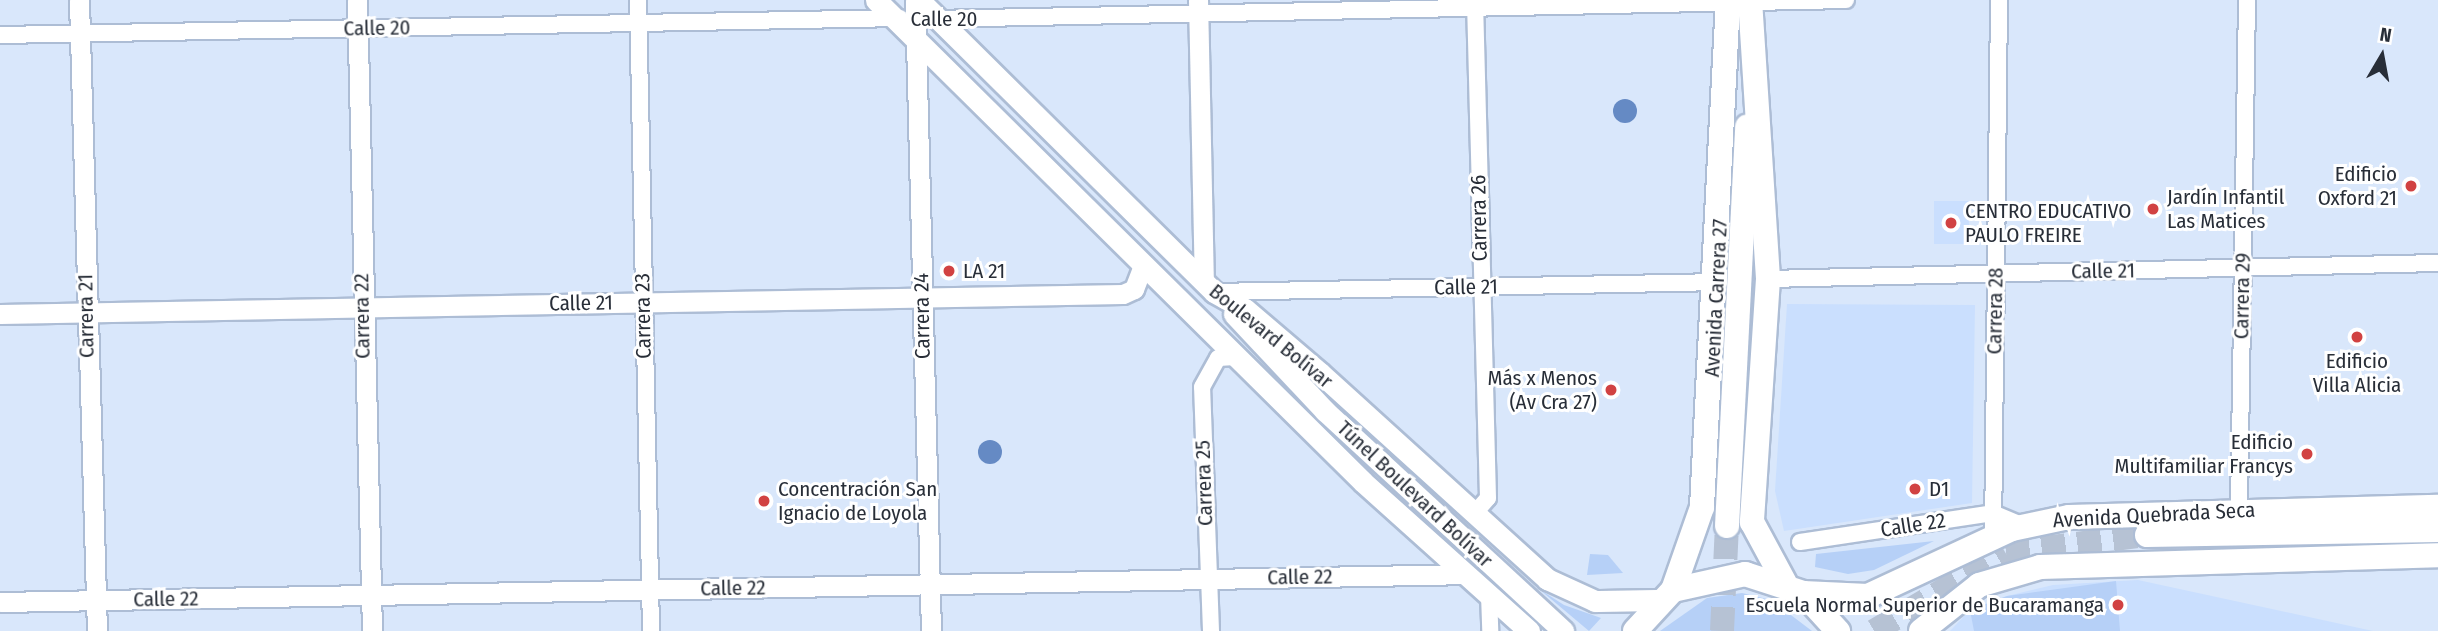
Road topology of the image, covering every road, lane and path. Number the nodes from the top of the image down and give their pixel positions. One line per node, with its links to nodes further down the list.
1 (79, 0): 15 (street, Carrera 21)
2 (356, 0): 14 (street, Carrera 22)
3 (638, 0): 13 (street, Carrera 23)
4 (876, 0): 11 (main road, Boulevard Bolívar)
5 (1846, 0): 8 (street, Calle 20)
6 (1999, 0): 21 (street, Carrera 28)
7 (2246, 0): 20 (street, Carrera 29)
8 (1739, 1): 9 (street, Calle 20); 17 (main road); 23 (main road, Avenida Carrera 27)
9 (1475, 4): 10 (street, Calle 20); 24 (street, Carrera 26)
10 (1198, 6): 12 (street, Calle 20); 25 (street)
11 (912, 15): 12 (main road, Boulevard Bolívar); 13 (street, Calle 20); 19 (main road, Boulevard Bolívar); 26 (street, Carrera 24)
12 (938, 19): 25 (main road, Boulevard Bolívar)
13 (638, 23): 14 (street, Calle 20); 27 (street, Carrera 23)
14 (357, 29): 15 (street, Calle 20); 28 (street, Carrera 22)
15 (80, 34): 16 (street, Calle 20); 29 (street, Carrera 21)
16 (0, 35)
17 (1750, 45): 22 (main road); 36 (main road)
18 (2438, 263): 20 (street, Calle 21)
19 (1143, 265): 26 (street, Calle 21); 31 (main road, Boulevard Bolívar)
20 (2243, 268): 21 (street, Calle 21); 33 (street, Carrera 29)
21 (1996, 274): 22 (street, Calle 21); 34 (street, Carrera 28)
22 (1768, 279): 46 (main road)
23 (1719, 282): 24 (street, Calle 21); 50 (main road, Avenida Carrera 27)
24 (1480, 286): 25 (street, Calle 21); 35 (street, Carrera 26)
25 (1209, 287): 35 (main road, Boulevard Bolívar); 60 (main road, Túnel Boulevard Bolívar)
26 (922, 297): 27 (street, Calle 21); 45 (street, Carrera 24)
27 (643, 302): 28 (street, Calle 21); 47 (street, Carrera 23)
28 (362, 308): 29 (street, Calle 21); 49 (street, Carrera 22)
29 (86, 313): 30 (street, Calle 21); 51 (street, Carrera 21)
30 (0, 314)
31 (1235, 357): 43 (main road, Boulevard Bolívar); 44 (street, Carrera 25)
32 (2438, 507): 33 (main road, Avenida Quebrada Seca)
33 (2239, 509): 37 (main road, Avenida Quebrada Seca)
34 (1993, 513): 37 (street); 40 (street, Carrera 28); 41 (street, Calle 22)
35 (1474, 514): 50 (main road, Boulevard Bolívar)
36 (1727, 526)
37 (2024, 526): 40 (main road, Avenida Quebrada Seca)
38 (2438, 530): 39 (main road)
39 (2147, 536)
40 (1993, 537): 46 (main road, Avenida Quebrada Seca)
41 (1800, 542)
42 (2438, 555): 63 (main road)
43 (1466, 574): 44 (street, Calle 22); 48 (main road, Boulevard Bolívar)
44 (1207, 579): 45 (street, Calle 22); 57 (street, Carrera 25)
45 (927, 584): 47 (street, Calle 22); 56 (street, Carrera 24)
46 (1794, 588): 50 (main road, Avenida Quebrada Seca); 62 (main road)
47 (648, 589): 49 (street, Calle 22); 55 (street, Carrera 23)
48 (1489, 594): 58 (street); 59 (main road, Boulevard Bolívar)
49 (367, 595): 51 (street, Calle 22); 54 (street, Carrera 22)
50 (1667, 595): 61 (main road)
51 (93, 600): 52 (street, Calle 22); 53 (street, Carrera 21)
52 (0, 602)
53 (97, 631)
54 (372, 631)
55 (651, 631)
56 (931, 631)
57 (1212, 631)
58 (1490, 631)
59 (1529, 631)
60 (1563, 631)
61 (1635, 631)
62 (1838, 631)
63 (1921, 631)

